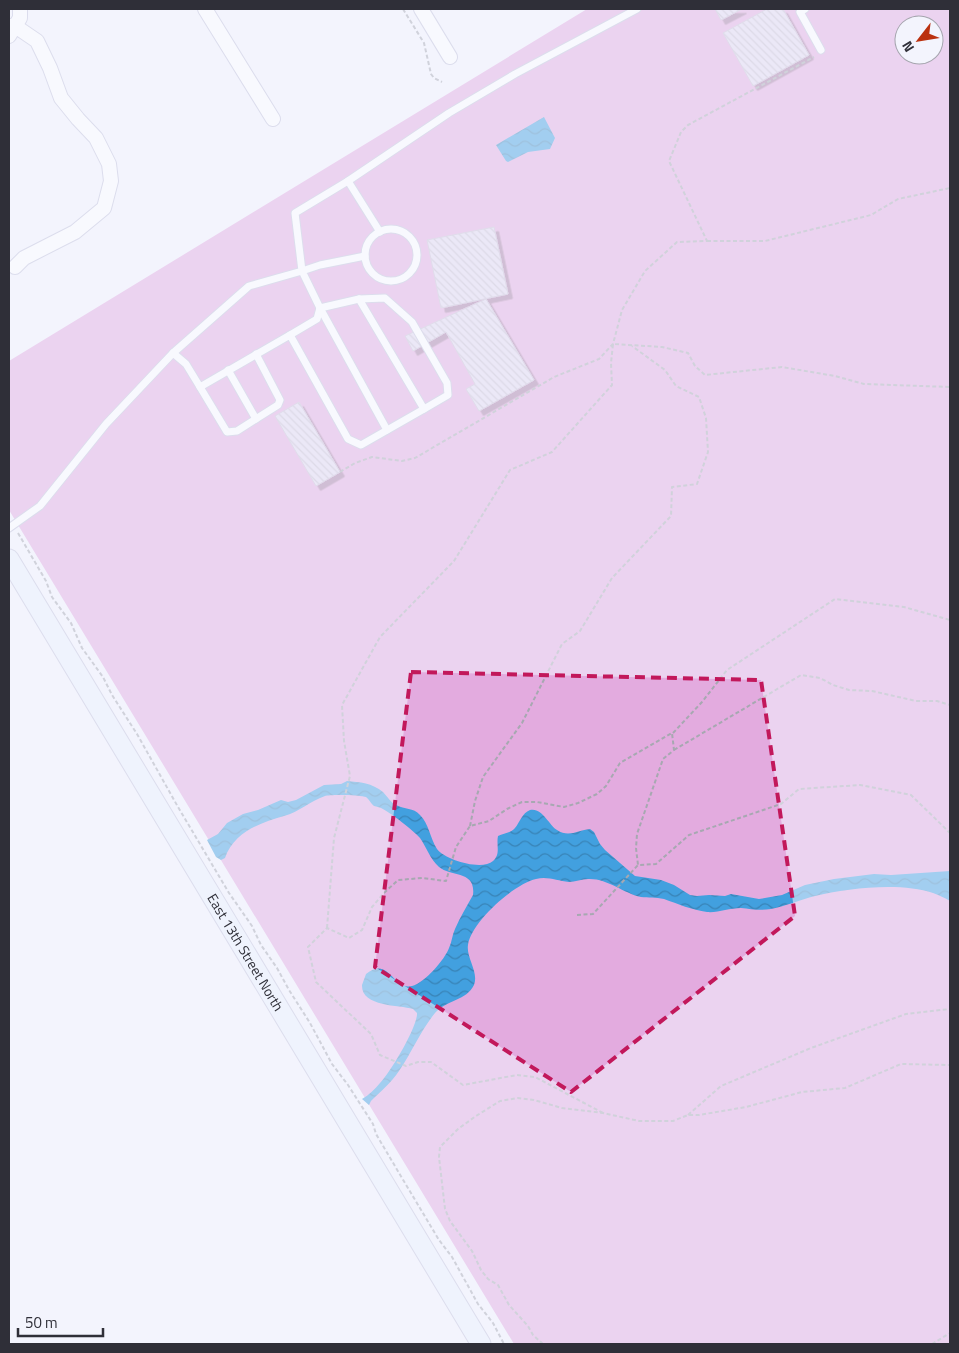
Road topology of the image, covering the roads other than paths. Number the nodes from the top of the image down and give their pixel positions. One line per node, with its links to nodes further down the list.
1 (20, 9): 6 (street)
2 (205, 9): 9 (street)
3 (421, 9): 8 (street)
4 (637, 9): 10 (lane)
5 (806, 9): 7 (lane)
6 (11, 29): 13 (street)
7 (821, 50)
8 (450, 57)
9 (273, 119)
10 (348, 180): 11 (lane); 14 (lane)
11 (380, 232): 12 (lane); 12 (lane)
12 (365, 256): 14 (lane)
13 (11, 266)
14 (302, 271): 16 (lane); 18 (lane)
15 (359, 299): 16 (lane); 22 (lane); 22 (lane)
16 (320, 308): 17 (lane); 24 (lane)
17 (290, 335): 19 (lane); 24 (lane)
18 (173, 353): 21 (lane); 25 (lane)
19 (256, 354): 20 (lane); 23 (lane)
20 (228, 370): 21 (lane); 23 (lane)
21 (200, 387): 23 (lane)
22 (424, 409): 24 (lane)
23 (256, 420)
24 (387, 430)
25 (11, 527)
26 (9, 559): 27 (main road, East 13th Street North)
27 (481, 1344)

